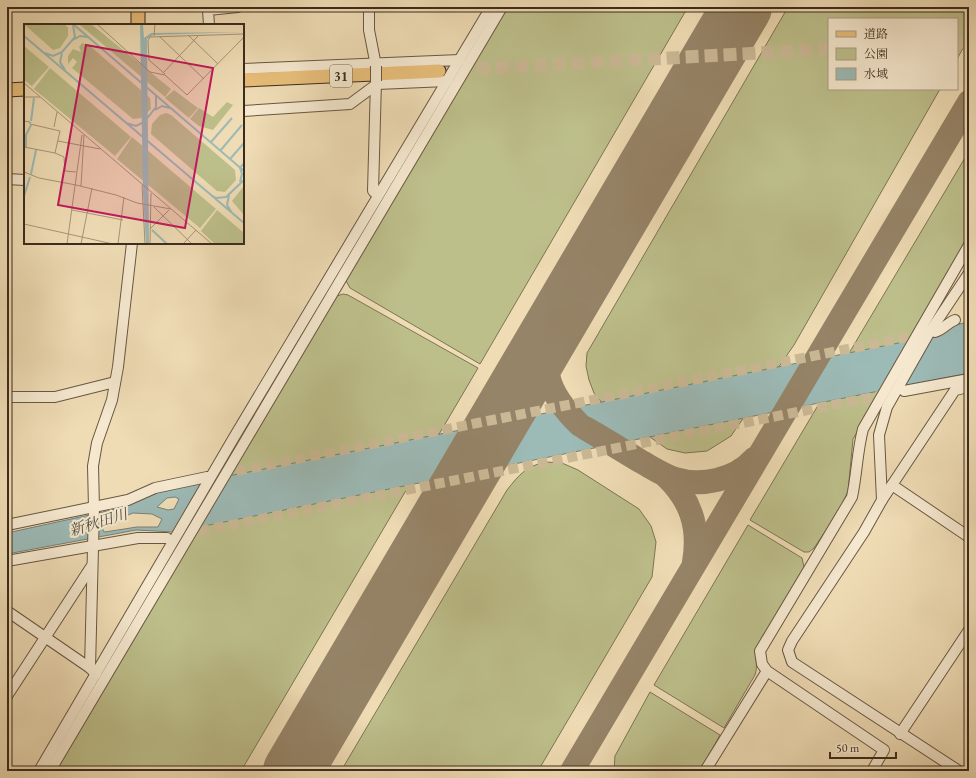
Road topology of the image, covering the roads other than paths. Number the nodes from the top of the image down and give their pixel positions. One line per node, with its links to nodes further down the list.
1 (138, 7): 6 (main road)
2 (238, 7): 7 (street)
3 (369, 7): 9 (street)
4 (491, 7): 8 (street)
5 (502, 7): 49 (street)
6 (138, 24)
7 (209, 24)
8 (460, 60): 9 (street); 13 (street)
9 (376, 64): 10 (street); 14 (street, bridge)
10 (244, 69)
11 (439, 71): 12 (main road, 31)
12 (244, 80)
13 (447, 81): 14 (street); 20 (street)
14 (376, 83): 17 (street); 20 (street)
15 (24, 89): 16 (main road)
16 (7, 90)
17 (244, 111)
18 (7, 179): 19 (street)
19 (24, 180)
20 (378, 195): 44 (street)
21 (132, 244): 27 (street)
22 (969, 245): 45 (street)
23 (969, 273): 33 (street)
24 (955, 320): 25 (street)
25 (935, 332)
26 (969, 379): 29 (street)
27 (115, 382): 30 (street); 34 (street)
28 (969, 387): 32 (street)
29 (904, 391)
30 (7, 397)
31 (207, 477): 34 (street)
32 (892, 485): 33 (street); 36 (street)
33 (882, 500): 47 (street)
34 (93, 510): 35 (street); 38 (street)
35 (7, 524)
36 (969, 537)
37 (167, 538): 38 (street)
38 (92, 543): 39 (street); 40 (street)
39 (7, 561)
40 (91, 567): 43 (street); 44 (street)
41 (7, 611): 43 (street)
42 (969, 630): 47 (street)
43 (46, 637): 44 (street); 46 (street)
44 (93, 671): 48 (street)
45 (768, 671): 50 (street); 51 (street)
46 (7, 696)
47 (900, 734): 52 (street)
48 (40, 771)
49 (50, 771)
50 (705, 771)
51 (872, 771)
52 (959, 771)

